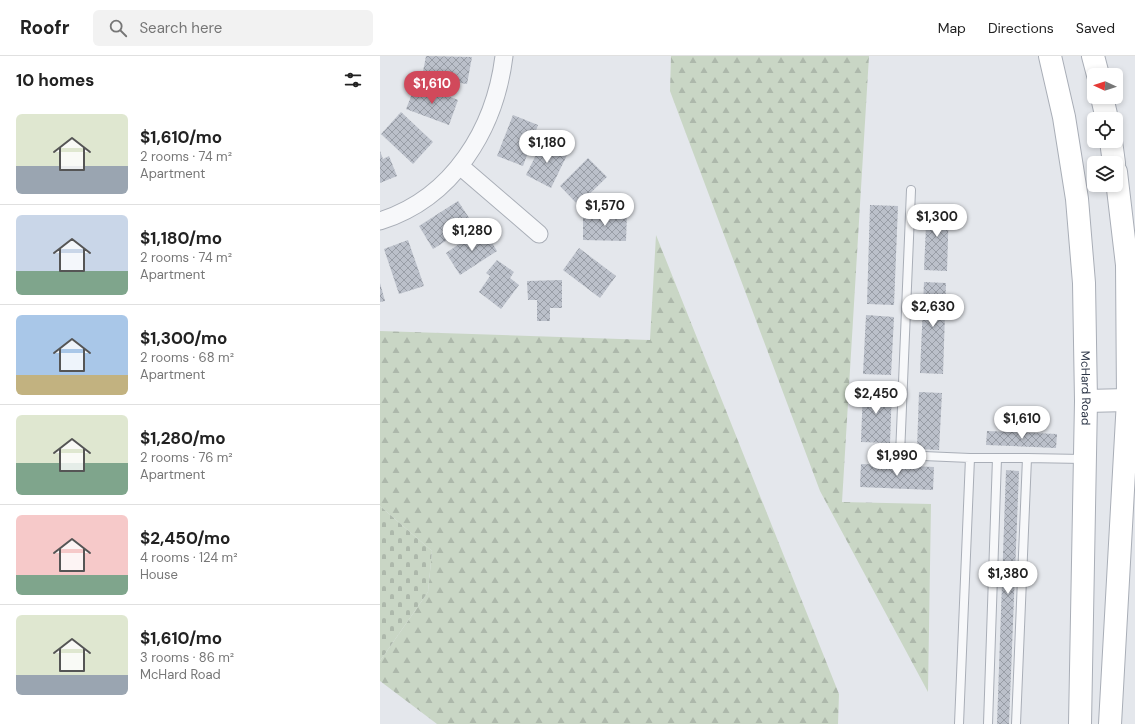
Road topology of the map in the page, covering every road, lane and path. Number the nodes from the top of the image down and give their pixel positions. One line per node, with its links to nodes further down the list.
1 (504, 56): 5 (street)
2 (1050, 56): 11 (main road, McHard Road)
3 (1093, 56): 4 (main road)
4 (1096, 68)
5 (460, 166): 8 (street); 9 (street)
6 (911, 190): 12 (lane)
7 (1118, 192): 10 (main road)
8 (380, 221)
9 (539, 234)
10 (1128, 400): 11 (main road); 20 (main road)
11 (1086, 401): 15 (main road, McHard Road)
12 (970, 458): 13 (lane); 16 (lane)
13 (997, 458): 14 (lane); 17 (lane)
14 (1027, 458): 15 (lane); 18 (lane)
15 (1085, 459): 19 (main road, McHard Road)
16 (959, 724)
17 (988, 724)
18 (1016, 724)
19 (1080, 724)
20 (1110, 724)

